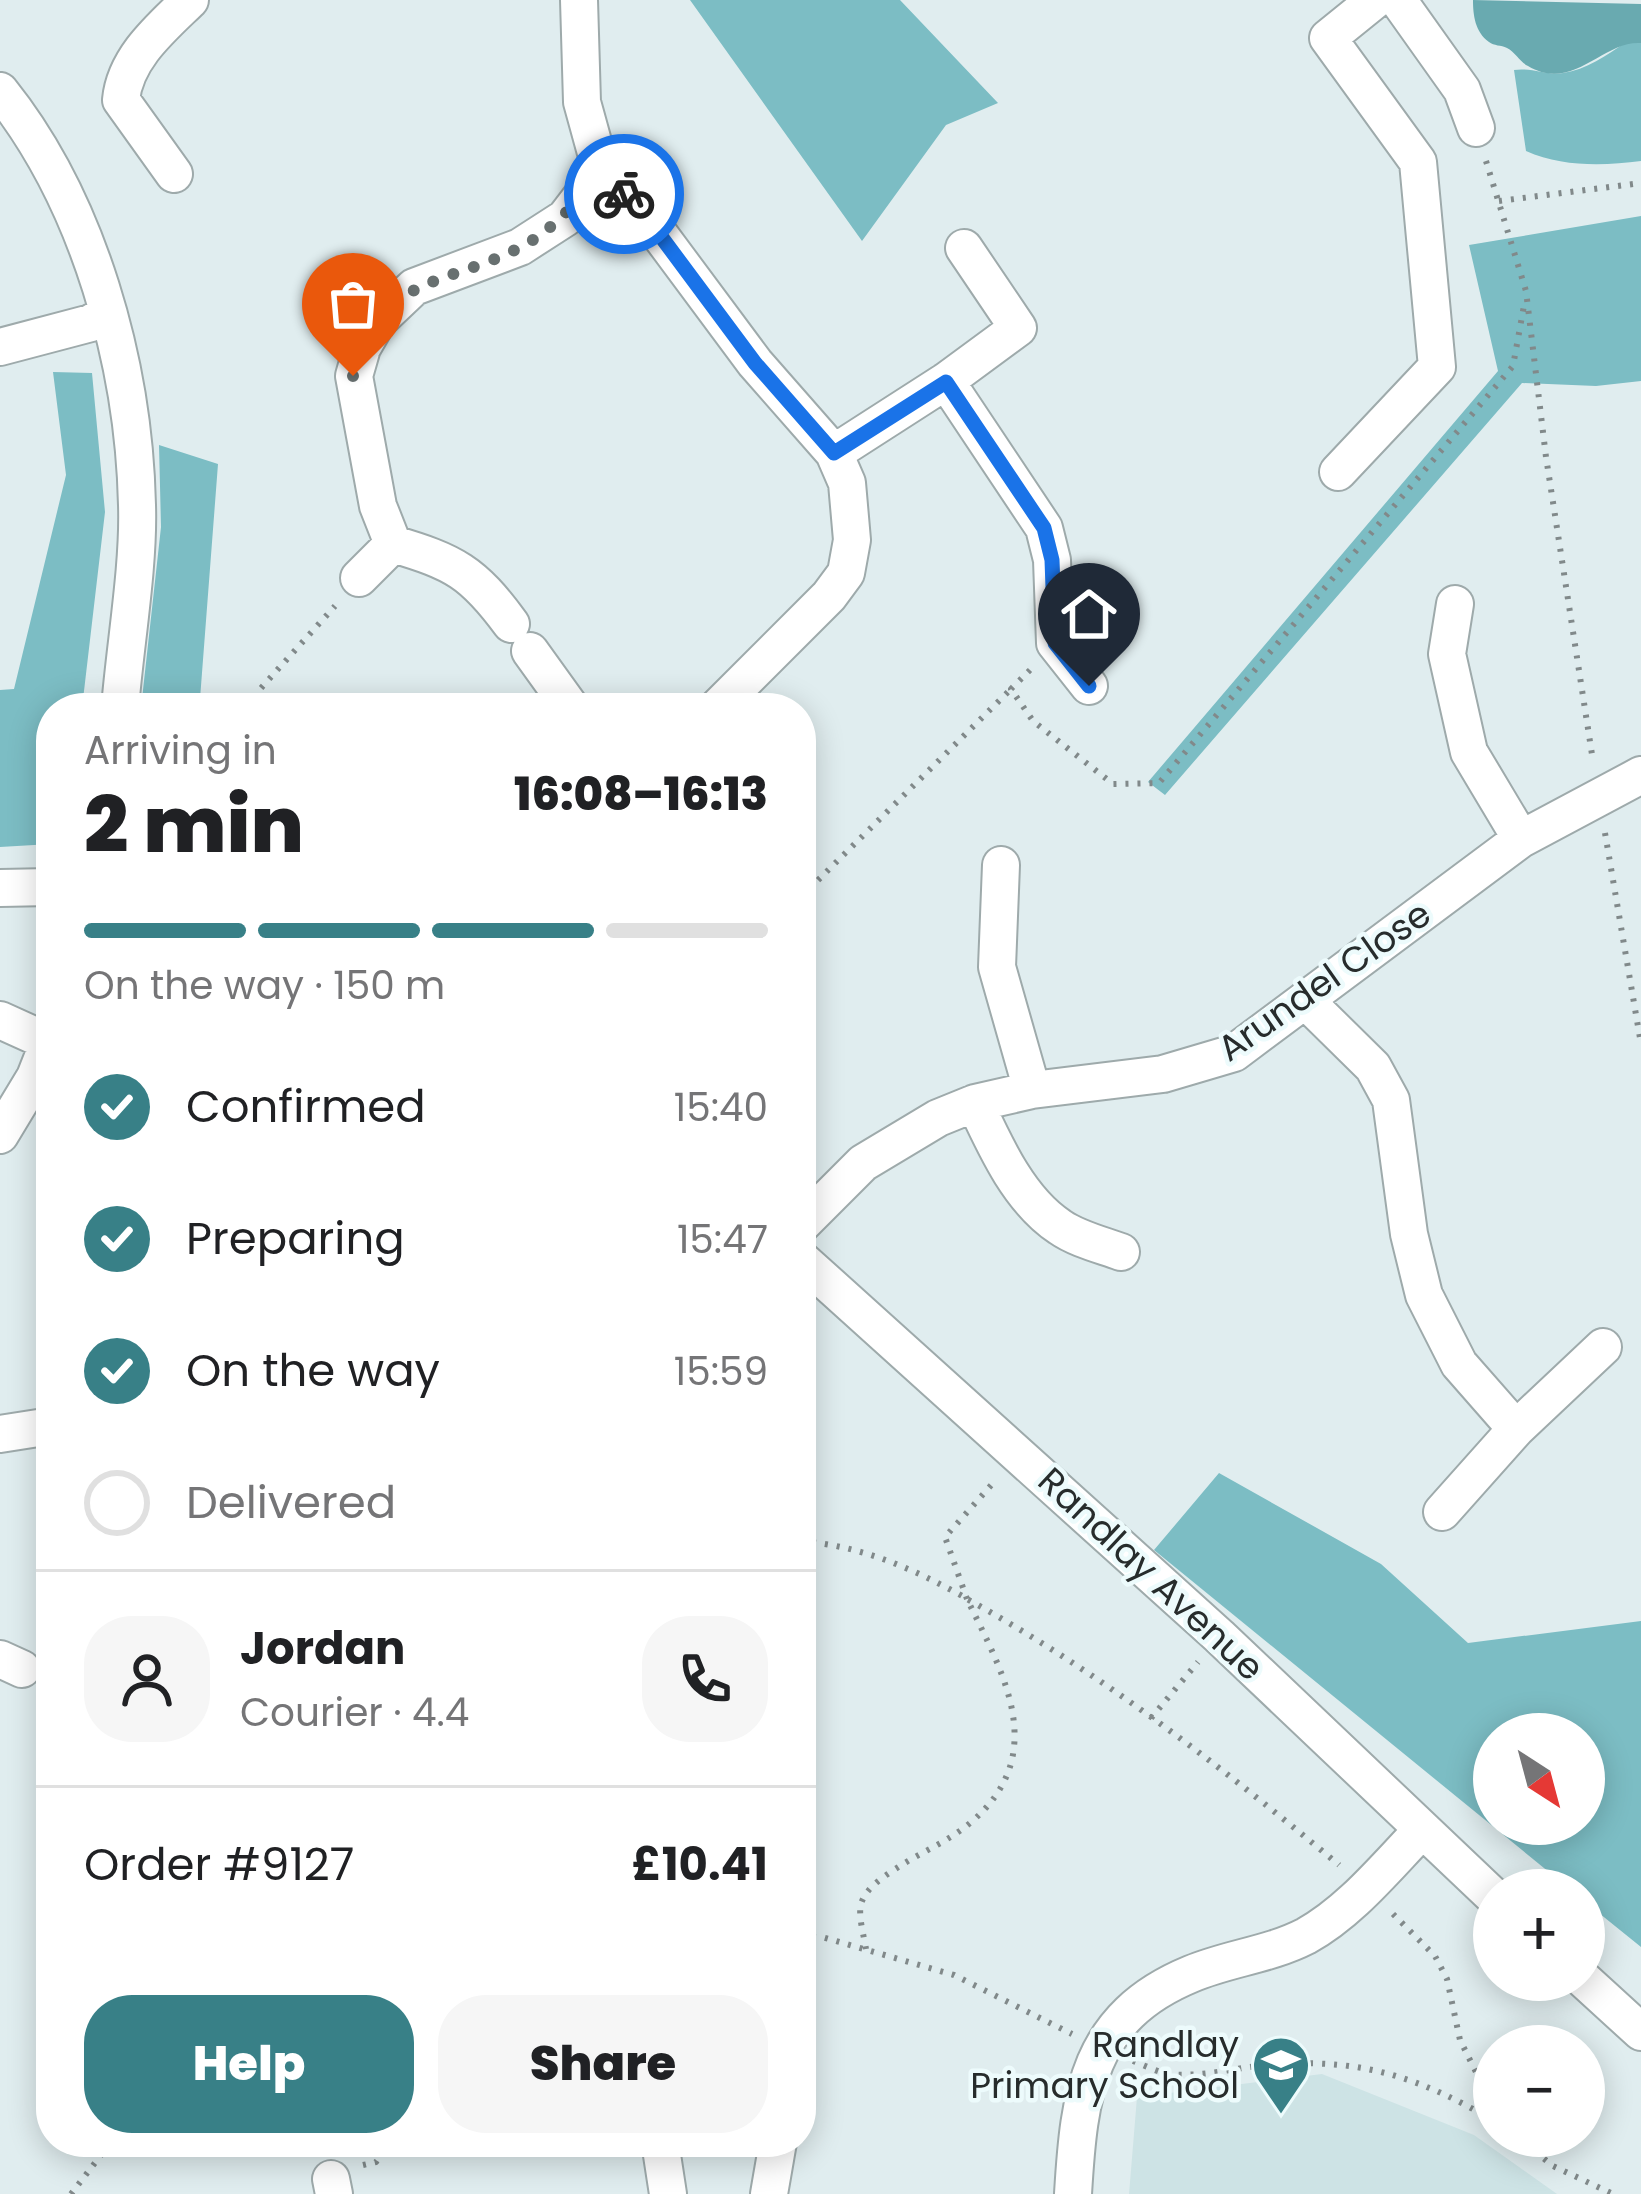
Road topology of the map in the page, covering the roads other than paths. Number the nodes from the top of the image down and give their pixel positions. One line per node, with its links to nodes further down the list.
1 (190, 0): 8 (street)
2 (579, 0): 7 (street)
3 (1375, 0): 14 (street)
4 (1398, 0): 6 (street)
5 (0, 91): 10 (street)
6 (1476, 128)
7 (602, 171): 13 (street); 15 (street)
8 (174, 174)
9 (964, 248): 12 (street)
10 (107, 313): 11 (street); 19 (street)
11 (0, 347)
12 (946, 382): 13 (street); 18 (street)
13 (834, 453): 21 (street)
14 (1338, 472)
15 (393, 544): 16 (street); 20 (street)
16 (359, 578)
17 (1455, 604): 23 (street)
18 (1089, 686)
19 (121, 693)
20 (560, 693)
21 (732, 693)
22 (1641, 775): 23 (street, Arundel Close)
23 (1521, 839): 27 (street, Arundel Close)
24 (1001, 866): 31 (street)
25 (36, 887): 26 (street)
26 (0, 888)
27 (1305, 1000): 31 (street, Arundel Close); 39 (street)
28 (0, 1020): 29 (street)
29 (36, 1037)
30 (36, 1075): 33 (street)
31 (1032, 1090): 32 (street, Arundel Close)
32 (975, 1103): 34 (street, Arundel Close); 35 (street)
33 (0, 1135)
34 (816, 1210)
35 (1121, 1252)
36 (816, 1272): 42 (street, Randlay Avenue)
37 (1603, 1347): 39 (street)
38 (36, 1428): 40 (street)
39 (1516, 1429): 41 (street)
40 (0, 1434)
41 (1442, 1512)
42 (1422, 1830): 43 (street, Randlay Avenue); 50 (street)
43 (1473, 1877)
44 (1605, 1999): 45 (street)
45 (1641, 2032)
46 (662, 2157): 49 (street)
47 (773, 2157): 48 (street)
48 (761, 2193)
49 (668, 2194)
50 (1073, 2194)

